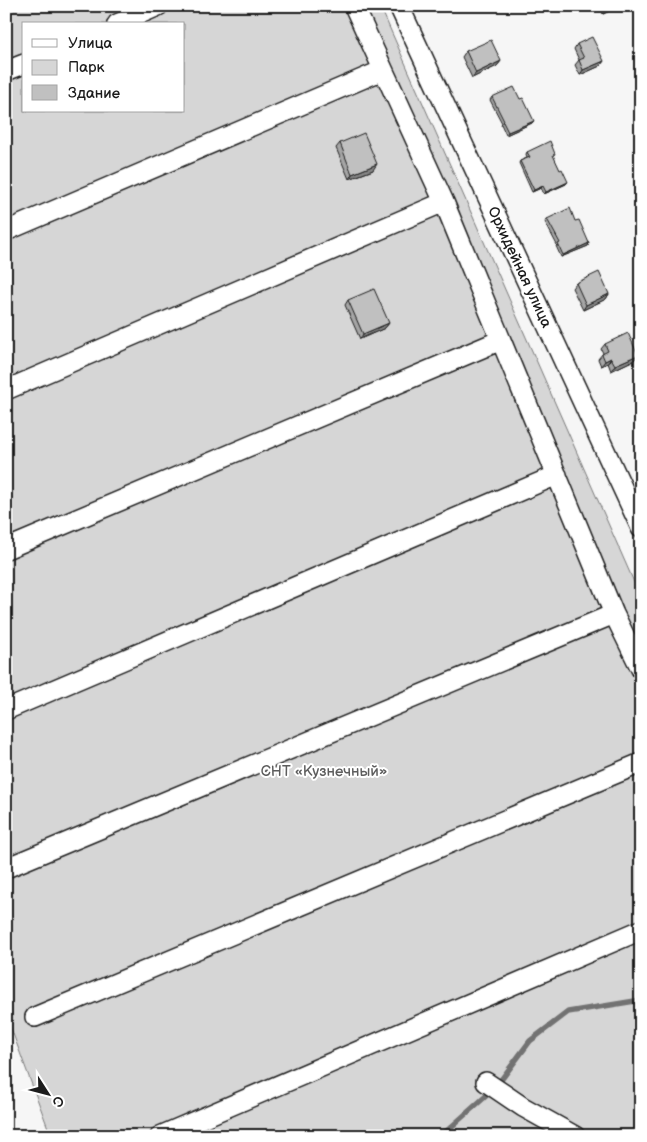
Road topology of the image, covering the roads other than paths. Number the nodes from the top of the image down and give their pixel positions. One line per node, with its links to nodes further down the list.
1 (158, 6): 4 (street)
2 (354, 6): 6 (street)
3 (399, 6): 13 (street, Орхидейная улица)
4 (122, 22)
5 (22, 65): 7 (street)
6 (383, 70): 8 (street); 9 (street)
7 (6, 71)
8 (444, 202): 10 (street); 11 (street)
9 (6, 231)
10 (501, 340): 12 (street); 14 (street)
11 (6, 390)
12 (557, 476): 15 (street); 17 (street)
13 (641, 528)
14 (6, 549)
15 (614, 614): 16 (street); 19 (street)
16 (641, 669)
17 (6, 710)
18 (641, 763): 21 (street)
19 (6, 868)
20 (641, 930): 23 (street)
21 (35, 1017)
22 (486, 1082): 24 (street)
23 (160, 1136)
24 (575, 1136)

